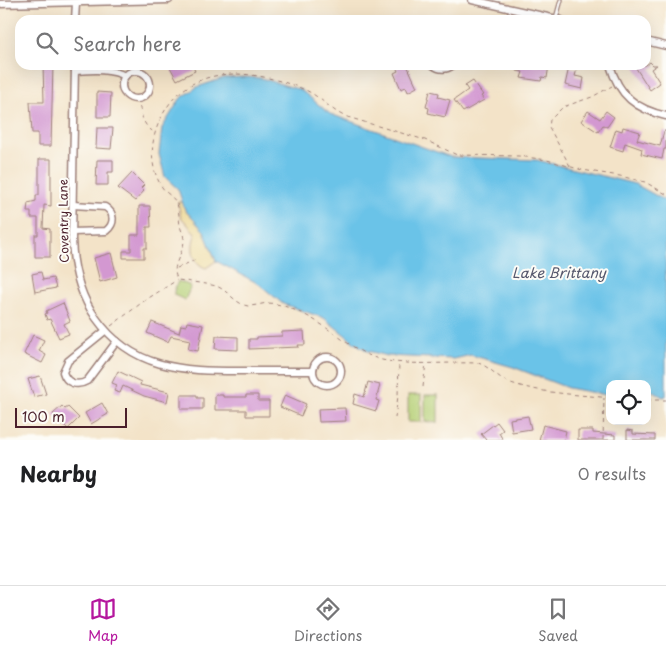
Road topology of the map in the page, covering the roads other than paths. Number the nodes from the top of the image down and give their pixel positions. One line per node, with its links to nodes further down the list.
1 (169, 0): 4 (street)
2 (472, 0): 7 (street)
3 (561, 0): 8 (lane)
4 (76, 3): 5 (street); 6 (street)
5 (0, 4)
6 (75, 15)
7 (540, 15)
8 (559, 15)
9 (651, 42): 10 (street)
10 (666, 46)
11 (75, 70): 16 (street, Coventry Lane)
12 (96, 70): 14 (street)
13 (612, 70): 15 (street)
14 (125, 76): 14 (street)
15 (666, 116)
16 (73, 205): 17 (street, Coventry Lane); 17 (street)
17 (72, 232): 18 (street, Coventry Lane)
18 (106, 331): 19 (street, Coventry Lane); 19 (street)
19 (117, 341): 20 (street, Coventry Lane)
20 (312, 371): 20 (street)

